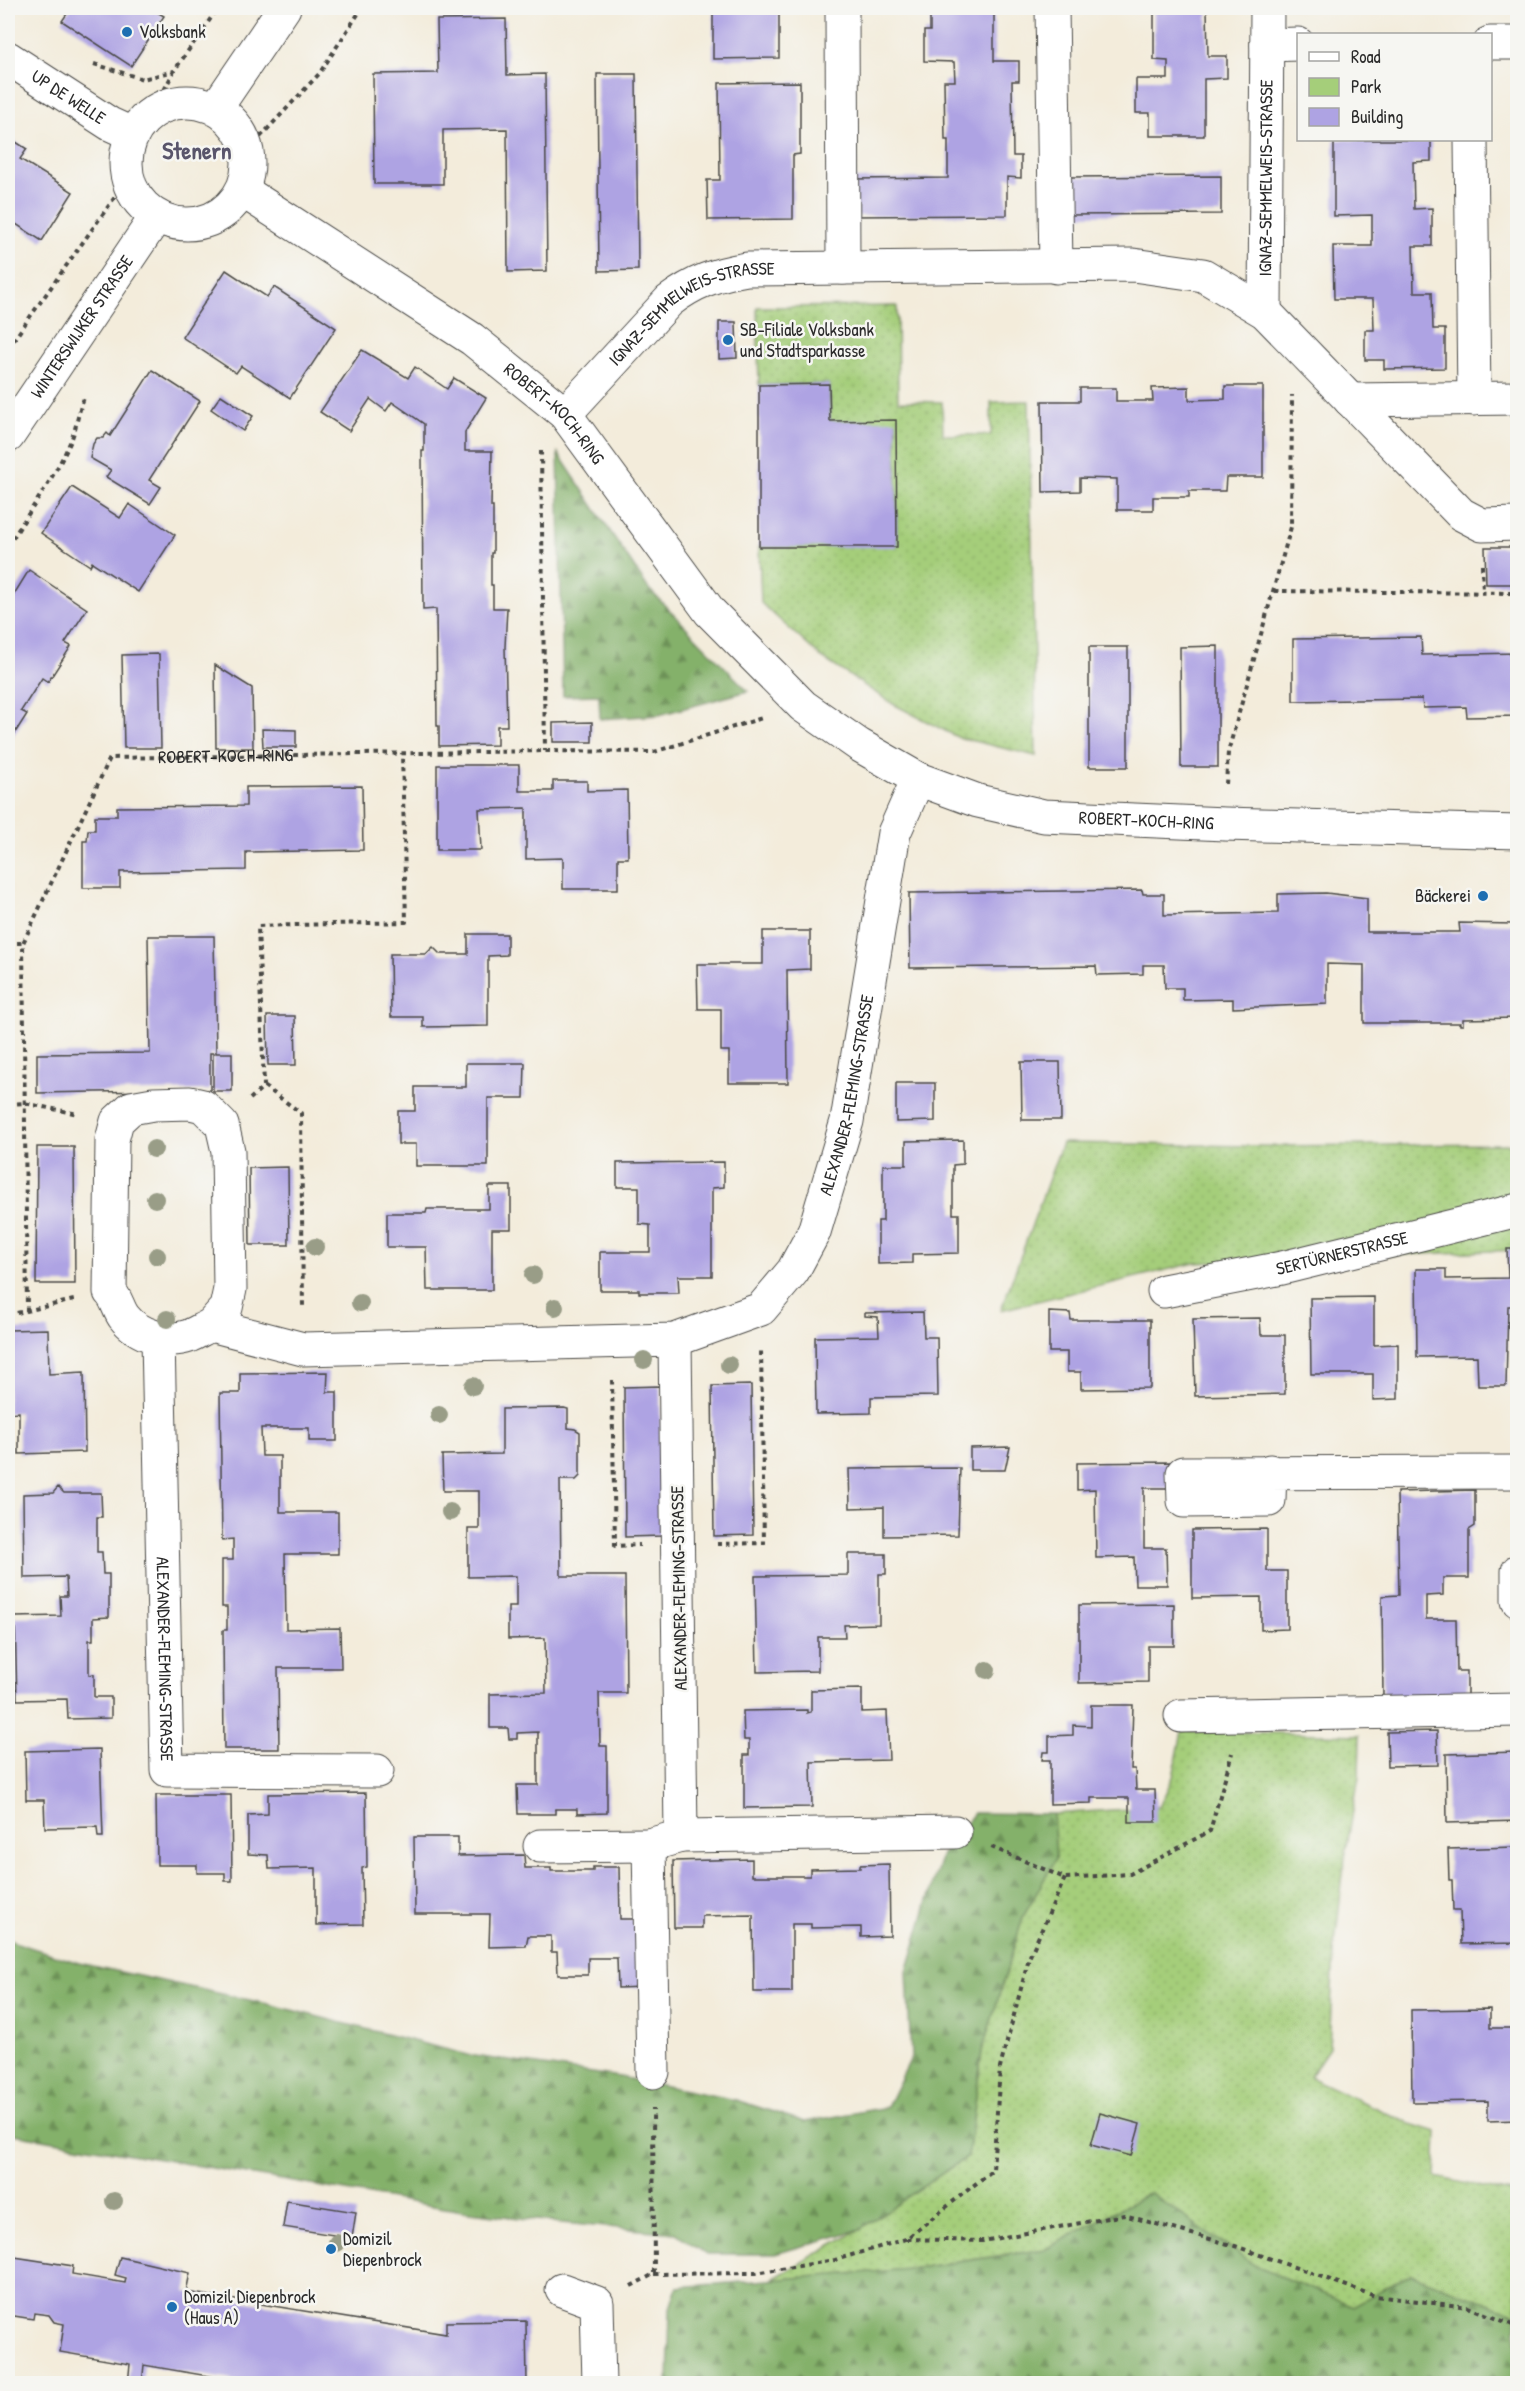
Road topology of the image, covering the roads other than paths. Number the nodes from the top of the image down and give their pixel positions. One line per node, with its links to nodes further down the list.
1 (284, 8): 9 (street)
2 (842, 8): 15 (street)
3 (1052, 8): 14 (street)
4 (1267, 8): 7 (street, IGNAZ-SEMMELWEIS-STRASSE)
5 (1492, 43): 6 (street)
6 (1518, 43)
7 (1283, 44): 16 (street, IGNAZ-SEMMELWEIS-STRASSE)
8 (8, 58): 10 (street, UP DE WELLE)
9 (216, 108): 10 (street); 12 (street)
10 (132, 134): 13 (street)
11 (1471, 141): 18 (street)
12 (243, 191): 13 (street); 20 (street, ROBERT-KOCH-RING)
13 (156, 217): 21 (street, WINTERSWIJKER STRASSE)
14 (1056, 267): 15 (street, IGNAZ-SEMMELWEIS-STRASSE); 16 (street, IGNAZ-SEMMELWEIS-STRASSE)
15 (843, 268): 20 (street, IGNAZ-SEMMELWEIS-STRASSE)
16 (1265, 312): 19 (street, IGNAZ-SEMMELWEIS-STRASSE)
17 (1518, 398): 18 (street)
18 (1474, 399): 19 (street)
19 (1350, 400): 22 (street, IGNAZ-SEMMELWEIS-STRASSE)
20 (565, 414): 23 (street, ROBERT-KOCH-RING)
21 (8, 436)
22 (1518, 524)
23 (918, 779): 24 (street, ROBERT-KOCH-RING); 29 (street, ALEXANDER-FLEMING-STRASSE)
24 (1518, 832)
25 (1518, 1210): 26 (street, SERTÜRNERSTRASSE)
26 (1164, 1291)
27 (211, 1325): 28 (street); 28 (street); 29 (street, ALEXANDER-FLEMING-STRASSE)
28 (159, 1338): 36 (street, ALEXANDER-FLEMING-STRASSE)
29 (675, 1340): 38 (street, ALEXANDER-FLEMING-STRASSE)
30 (1270, 1472): 31 (street)
31 (1518, 1472)
32 (1518, 1571): 33 (street)
33 (1518, 1601)
34 (1518, 1710): 35 (street)
35 (1180, 1716)
36 (377, 1771)
37 (955, 1832): 38 (street)
38 (681, 1836): 39 (street)
39 (649, 1845): 40 (street); 41 (street)
40 (540, 1846)
41 (653, 2072)
42 (562, 2290): 43 (street)
43 (599, 2384)

